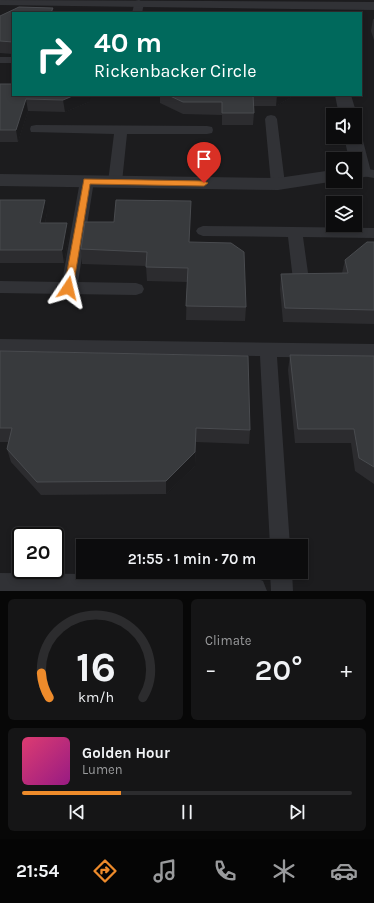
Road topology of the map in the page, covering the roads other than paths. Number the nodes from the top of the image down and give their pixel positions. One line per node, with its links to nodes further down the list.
1 (0, 1): 2 (street)
2 (109, 1): 6 (street)
3 (213, 2): 4 (street); 6 (street)
4 (295, 3): 7 (street)
5 (374, 6): 7 (street)
6 (138, 8)
7 (324, 9)
8 (0, 60): 9 (lane)
9 (12, 60)
10 (344, 96): 11 (street)
11 (347, 108)
12 (271, 119): 22 (lane)
13 (36, 129): 14 (lane)
14 (121, 130): 15 (lane); 21 (lane)
15 (207, 130)
16 (355, 144): 17 (street)
17 (364, 173)
18 (326, 177): 22 (street)
19 (0, 180): 20 (street)
20 (87, 181): 21 (street); 28 (lane)
21 (115, 182): 22 (street)
22 (278, 184)
23 (203, 231): 24 (lane)
24 (295, 232): 25 (lane); 26 (lane)
25 (374, 233)
26 (300, 280)
27 (0, 287): 28 (lane)
28 (68, 288): 29 (lane)
29 (136, 289)
30 (0, 345): 31 (lane)
31 (268, 350): 32 (lane); 33 (lane)
32 (374, 351)
33 (280, 539)
34 (281, 579): 37 (lane)
35 (0, 587): 36 (street)
36 (252, 591)
37 (282, 591)

